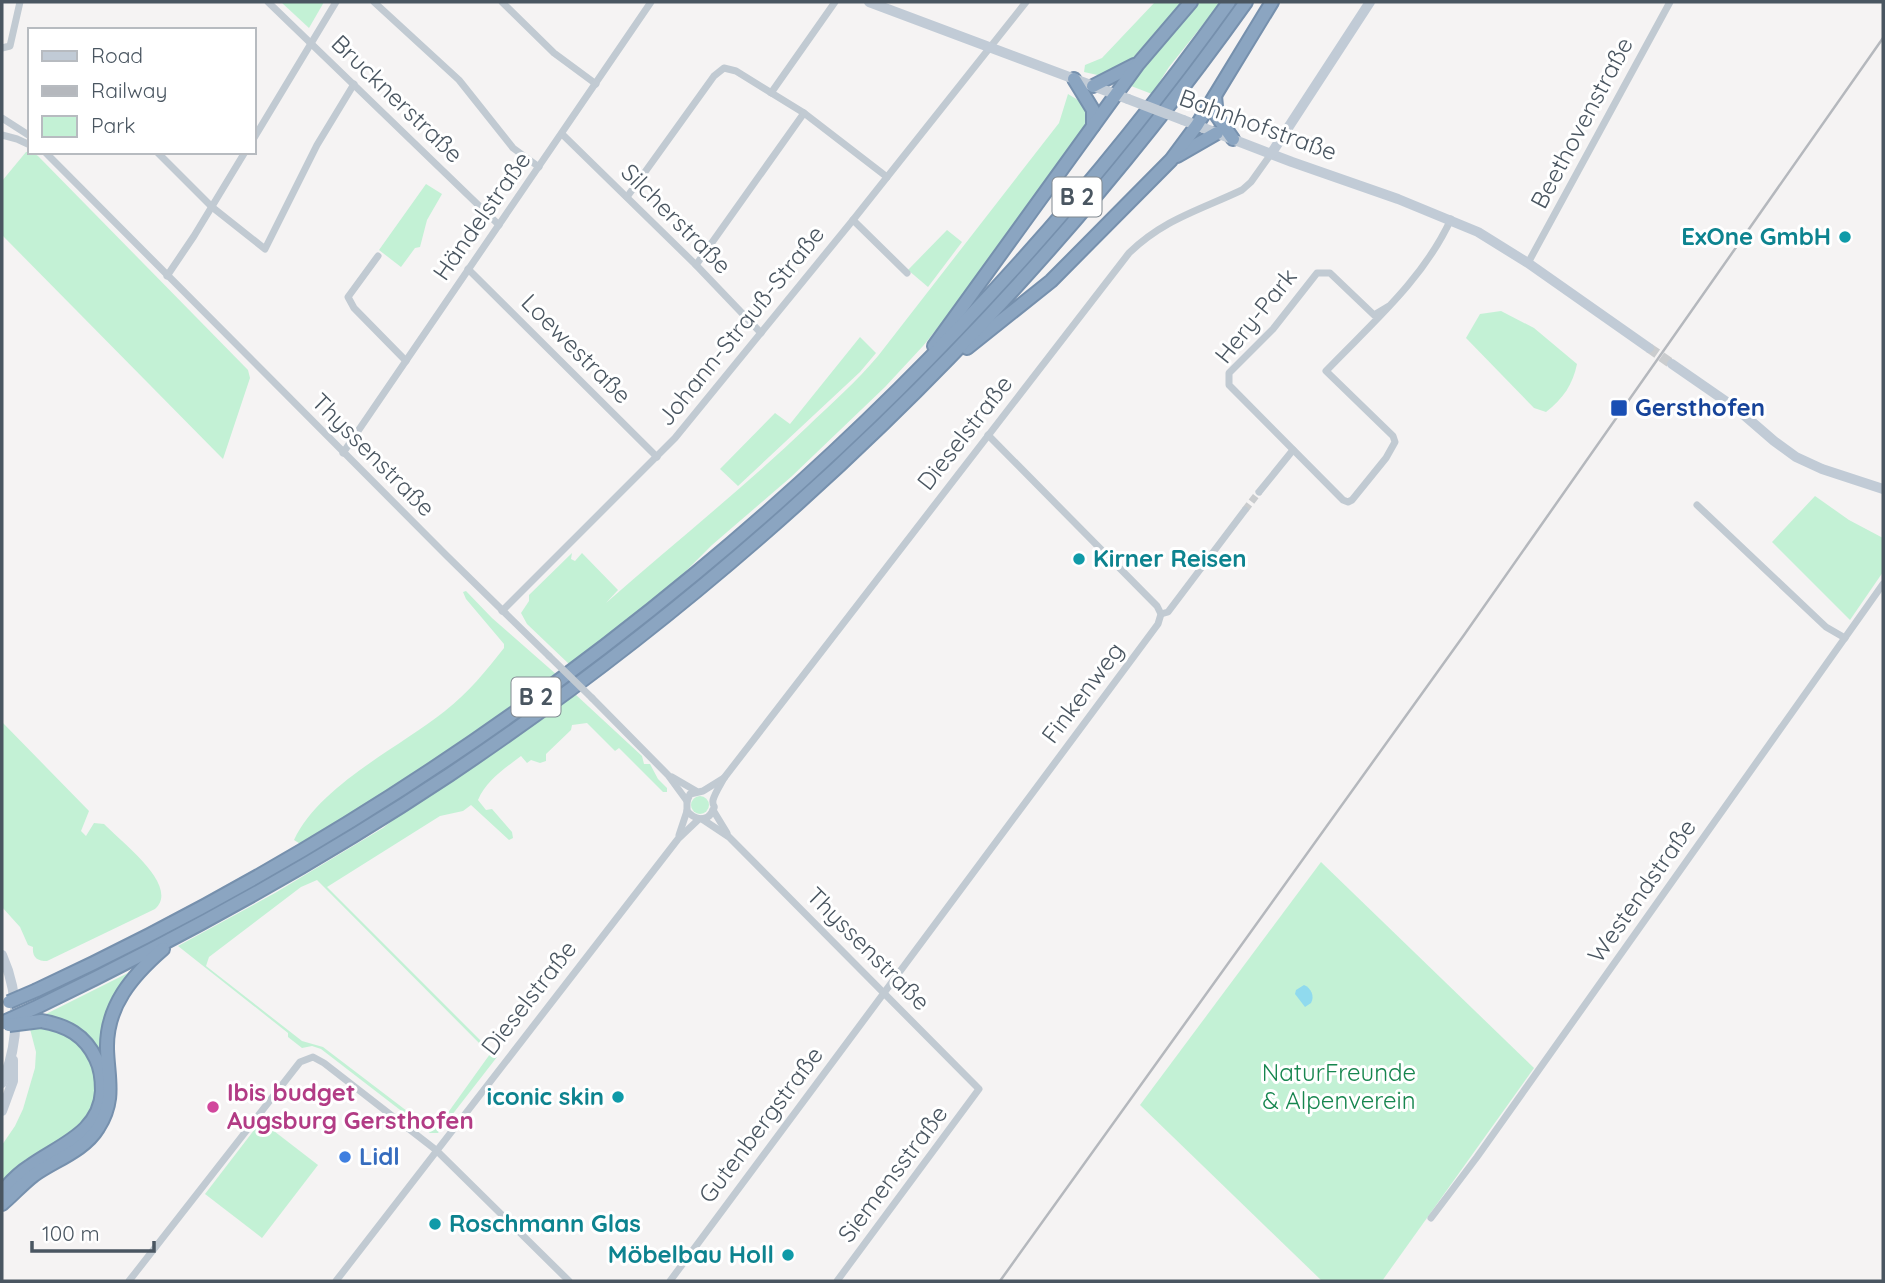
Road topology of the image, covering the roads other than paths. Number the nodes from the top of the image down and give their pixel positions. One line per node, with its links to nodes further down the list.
1 (20, 2): 18 (street)
2 (268, 2): 16 (street, Brucknerstraße)
3 (336, 2): 16 (street)
4 (374, 2): 43 (street)
5 (502, 2): 21 (street)
6 (651, 2): 21 (street, Händelstraße)
7 (835, 2): 24 (street)
8 (869, 2): 17 (main road, Bahnhofstraße)
9 (1026, 2): 17 (street, Johann-Strauß-Straße)
10 (1191, 2): 19 (highway)
11 (1230, 2): 62 (highway, B 2)
12 (1246, 2): 61 (highway, B 2)
13 (1272, 2): 25 (highway)
14 (1370, 2): 38 (main road)
15 (1670, 2): 51 (street, Beethovenstraße)
16 (313, 43): 22 (street, Brucknerstraße); 35 (street)
17 (989, 47): 20 (main road, Bahnhofstraße); 44 (street, Johann-Strauß-Straße)
18 (2, 48)
19 (1138, 64): 23 (highway); 26 (highway)
20 (1074, 79): 23 (main road, Bahnhofstraße); 30 (highway)
21 (596, 83): 33 (street, Händelstraße)
22 (354, 84): 46 (street); 49 (street, Brucknerstraße)
23 (1093, 86): 26 (main road, Bahnhofstraße)
24 (771, 93): 27 (street); 45 (street)
25 (1215, 96): 29 (highway); 36 (highway)
26 (1122, 97): 29 (main road, Bahnhofstraße, bridge); 30 (highway)
27 (804, 114): 44 (street); 52 (street)
28 (2, 118): 32 (street)
29 (1196, 125): 31 (main road, Bahnhofstraße); 42 (highway)
30 (1093, 127): 62 (highway)
31 (1217, 133): 36 (main road, Bahnhofstraße); 42 (highway)
32 (28, 134)
33 (562, 134): 43 (street, Händelstraße); 45 (street, Silcherstraße)
34 (2, 135): 37 (street)
35 (256, 135)
36 (1233, 139): 38 (main road, Bahnhofstraße)
37 (28, 144)
38 (1271, 153): 47 (main road, Bahnhofstraße); 63 (street, Dieselstraße)
39 (44, 154): 55 (street, Thyssenstraße)
40 (159, 154): 46 (street)
41 (244, 154): 46 (street)
42 (1171, 160): 61 (highway)
43 (539, 167): 49 (street, Händelstraße)
44 (887, 177): 48 (street, Johann-Strauß-Straße)
45 (627, 197): 52 (street, Silcherstraße)
46 (212, 206): 55 (street)
47 (1451, 219): 51 (main road, Bahnhofstraße); 56 (street, Hery-Park)
48 (853, 220): 54 (street); 57 (street, Johann-Strauß-Straße)
49 (499, 225): 53 (street, Händelstraße)
50 (378, 256): 59 (street)
51 (1528, 263): 58 (main road, Bahnhofstraße)
52 (696, 265): 57 (street, Silcherstraße)
53 (468, 269): 59 (street, Händelstraße); 66 (street, Loewestraße)
54 (907, 273)
55 (167, 276): 65 (street, Thyssenstraße)
56 (1389, 306): 64 (street, Hery-Park); 64 (street, Hery-Park)
57 (761, 333): 66 (street, Johann-Strauß-Straße)
58 (1649, 348)
59 (406, 361): 65 (street, Händelstraße)
60 (1672, 364): 67 (main road)
61 (941, 366): 85 (highway, B 2)
62 (910, 379): 88 (highway, B 2, bridge)
63 (988, 435): 73 (street); 76 (street, Dieselstraße)
64 (1293, 450): 68 (street)
65 (343, 453): 72 (street, Thyssenstraße)
66 (657, 457): 72 (street, Johann-Strauß-Straße)
67 (1880, 489)
68 (1259, 492)
69 (1697, 505): 74 (street)
70 (1245, 510): 73 (street)
71 (1883, 584): 74 (street, Westendstraße)
72 (502, 611): 75 (street, Thyssenstraße, bridge)
73 (1161, 614): 87 (street, Finkenweg)
74 (1845, 638): 97 (street, Westendstraße)
75 (668, 775): 77 (street, Thyssenstraße); 78 (street, Thyssenstraße)
76 (724, 778): 77 (street, Dieselstraße); 79 (street, Dieselstraße)
77 (700, 791): 78 (street, Dieselstraße); 79 (street)
78 (687, 800): 81 (street, Dieselstraße)
79 (713, 800): 80 (street, Dieselstraße)
80 (713, 810): 82 (street, Dieselstraße); 83 (street, Thyssenstraße)
81 (687, 811): 82 (street); 84 (street, Dieselstraße)
82 (700, 819): 83 (street, Thyssenstraße); 84 (street, Dieselstraße)
83 (729, 836): 87 (street, Thyssenstraße)
84 (678, 839): 95 (street, Dieselstraße)
85 (179, 935): 89 (highway, B 2, bridge); 96 (highway)
86 (2, 955): 90 (main road)
87 (884, 993): 93 (street, Thyssenstraße); 101 (street, Gutenbergstraße)
88 (4, 1004)
89 (2, 1025): 96 (highway, bridge)
90 (12, 1052): 91 (main road); 92 (main road); 94 (main road)
91 (2, 1068)
92 (2, 1083)
93 (979, 1089): 102 (street, Siemensstraße)
94 (2, 1111)
95 (436, 1150): 98 (street); 99 (street, Dieselstraße); 100 (street)
96 (3, 1201)
97 (1431, 1218)
98 (129, 1281)
99 (336, 1281)
100 (569, 1281)
101 (670, 1281)
102 (837, 1281)

